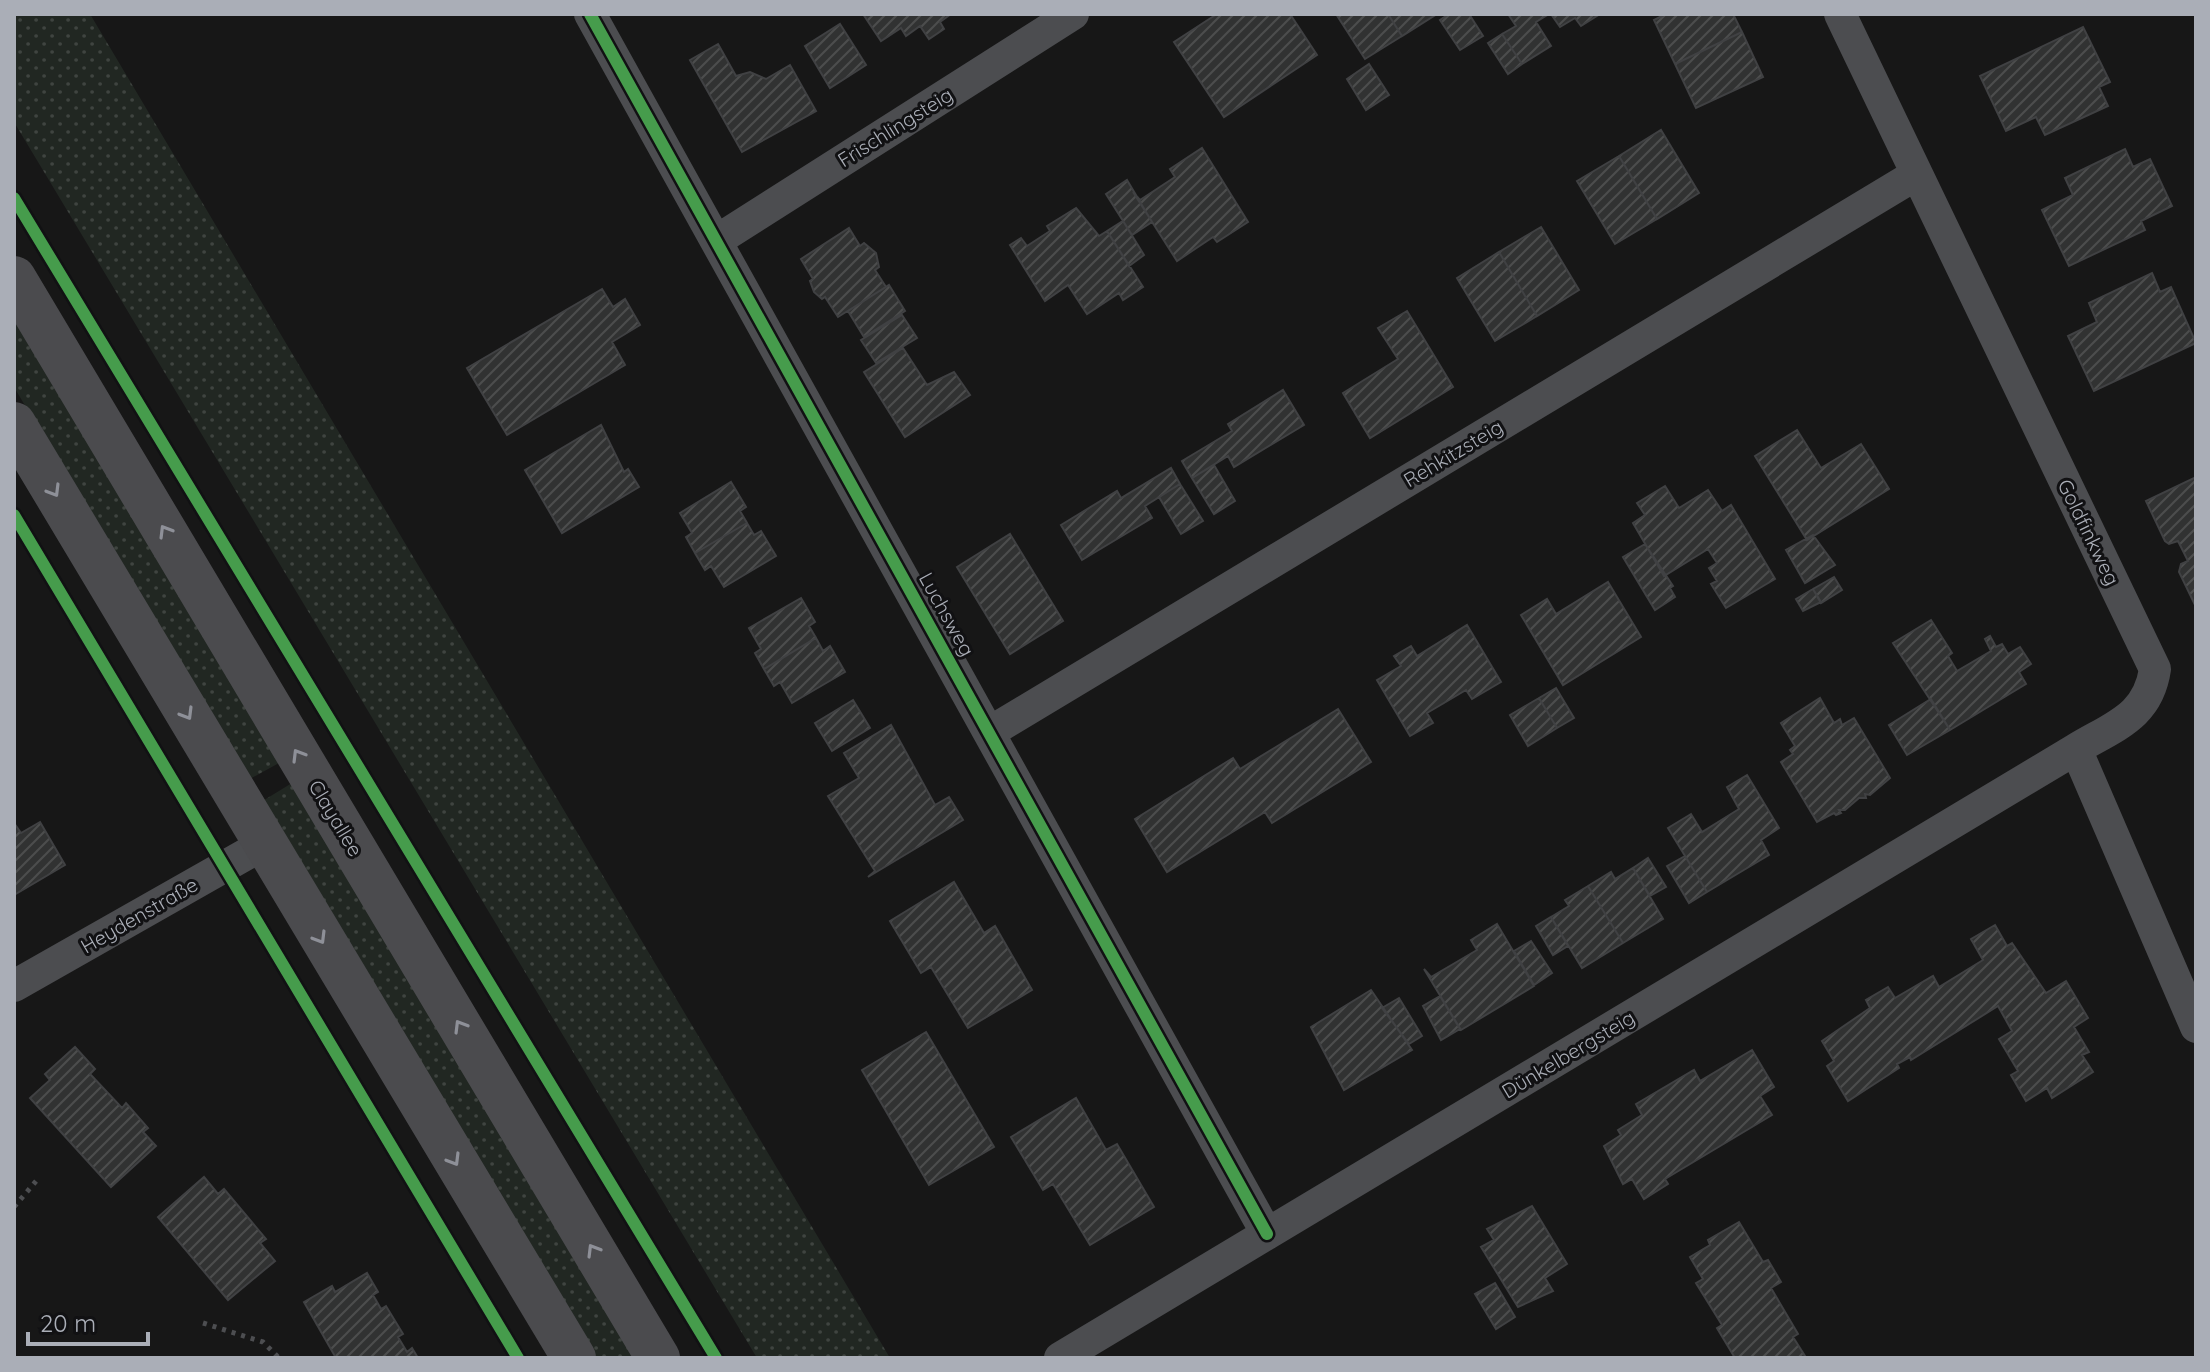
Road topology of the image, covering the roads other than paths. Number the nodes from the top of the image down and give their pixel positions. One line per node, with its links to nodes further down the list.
1 (590, 14): 5 (street, Luchsweg)
2 (1073, 14): 5 (street, Frischlingsteig)
3 (1840, 14): 4 (street, Goldfinkweg)
4 (1917, 174): 8 (street, Rehkitzsteig); 9 (street, Goldfinkweg)
5 (716, 241): 8 (street, Luchsweg)
6 (14, 278): 15 (main road, Clayallee, one-way to 6)
7 (14, 424): 10 (main road, one-way to 10)
8 (990, 732): 13 (street, Luchsweg)
9 (2076, 749): 12 (street); 13 (street, Dünkelbergsteig)
10 (264, 844): 11 (street, Heydenstraße); 14 (main road, one-way to 14)
11 (14, 986)
12 (2196, 1027)
13 (1267, 1234): 16 (street, Dünkelbergsteig)
14 (574, 1358)
15 (658, 1358)
16 (1060, 1358)

